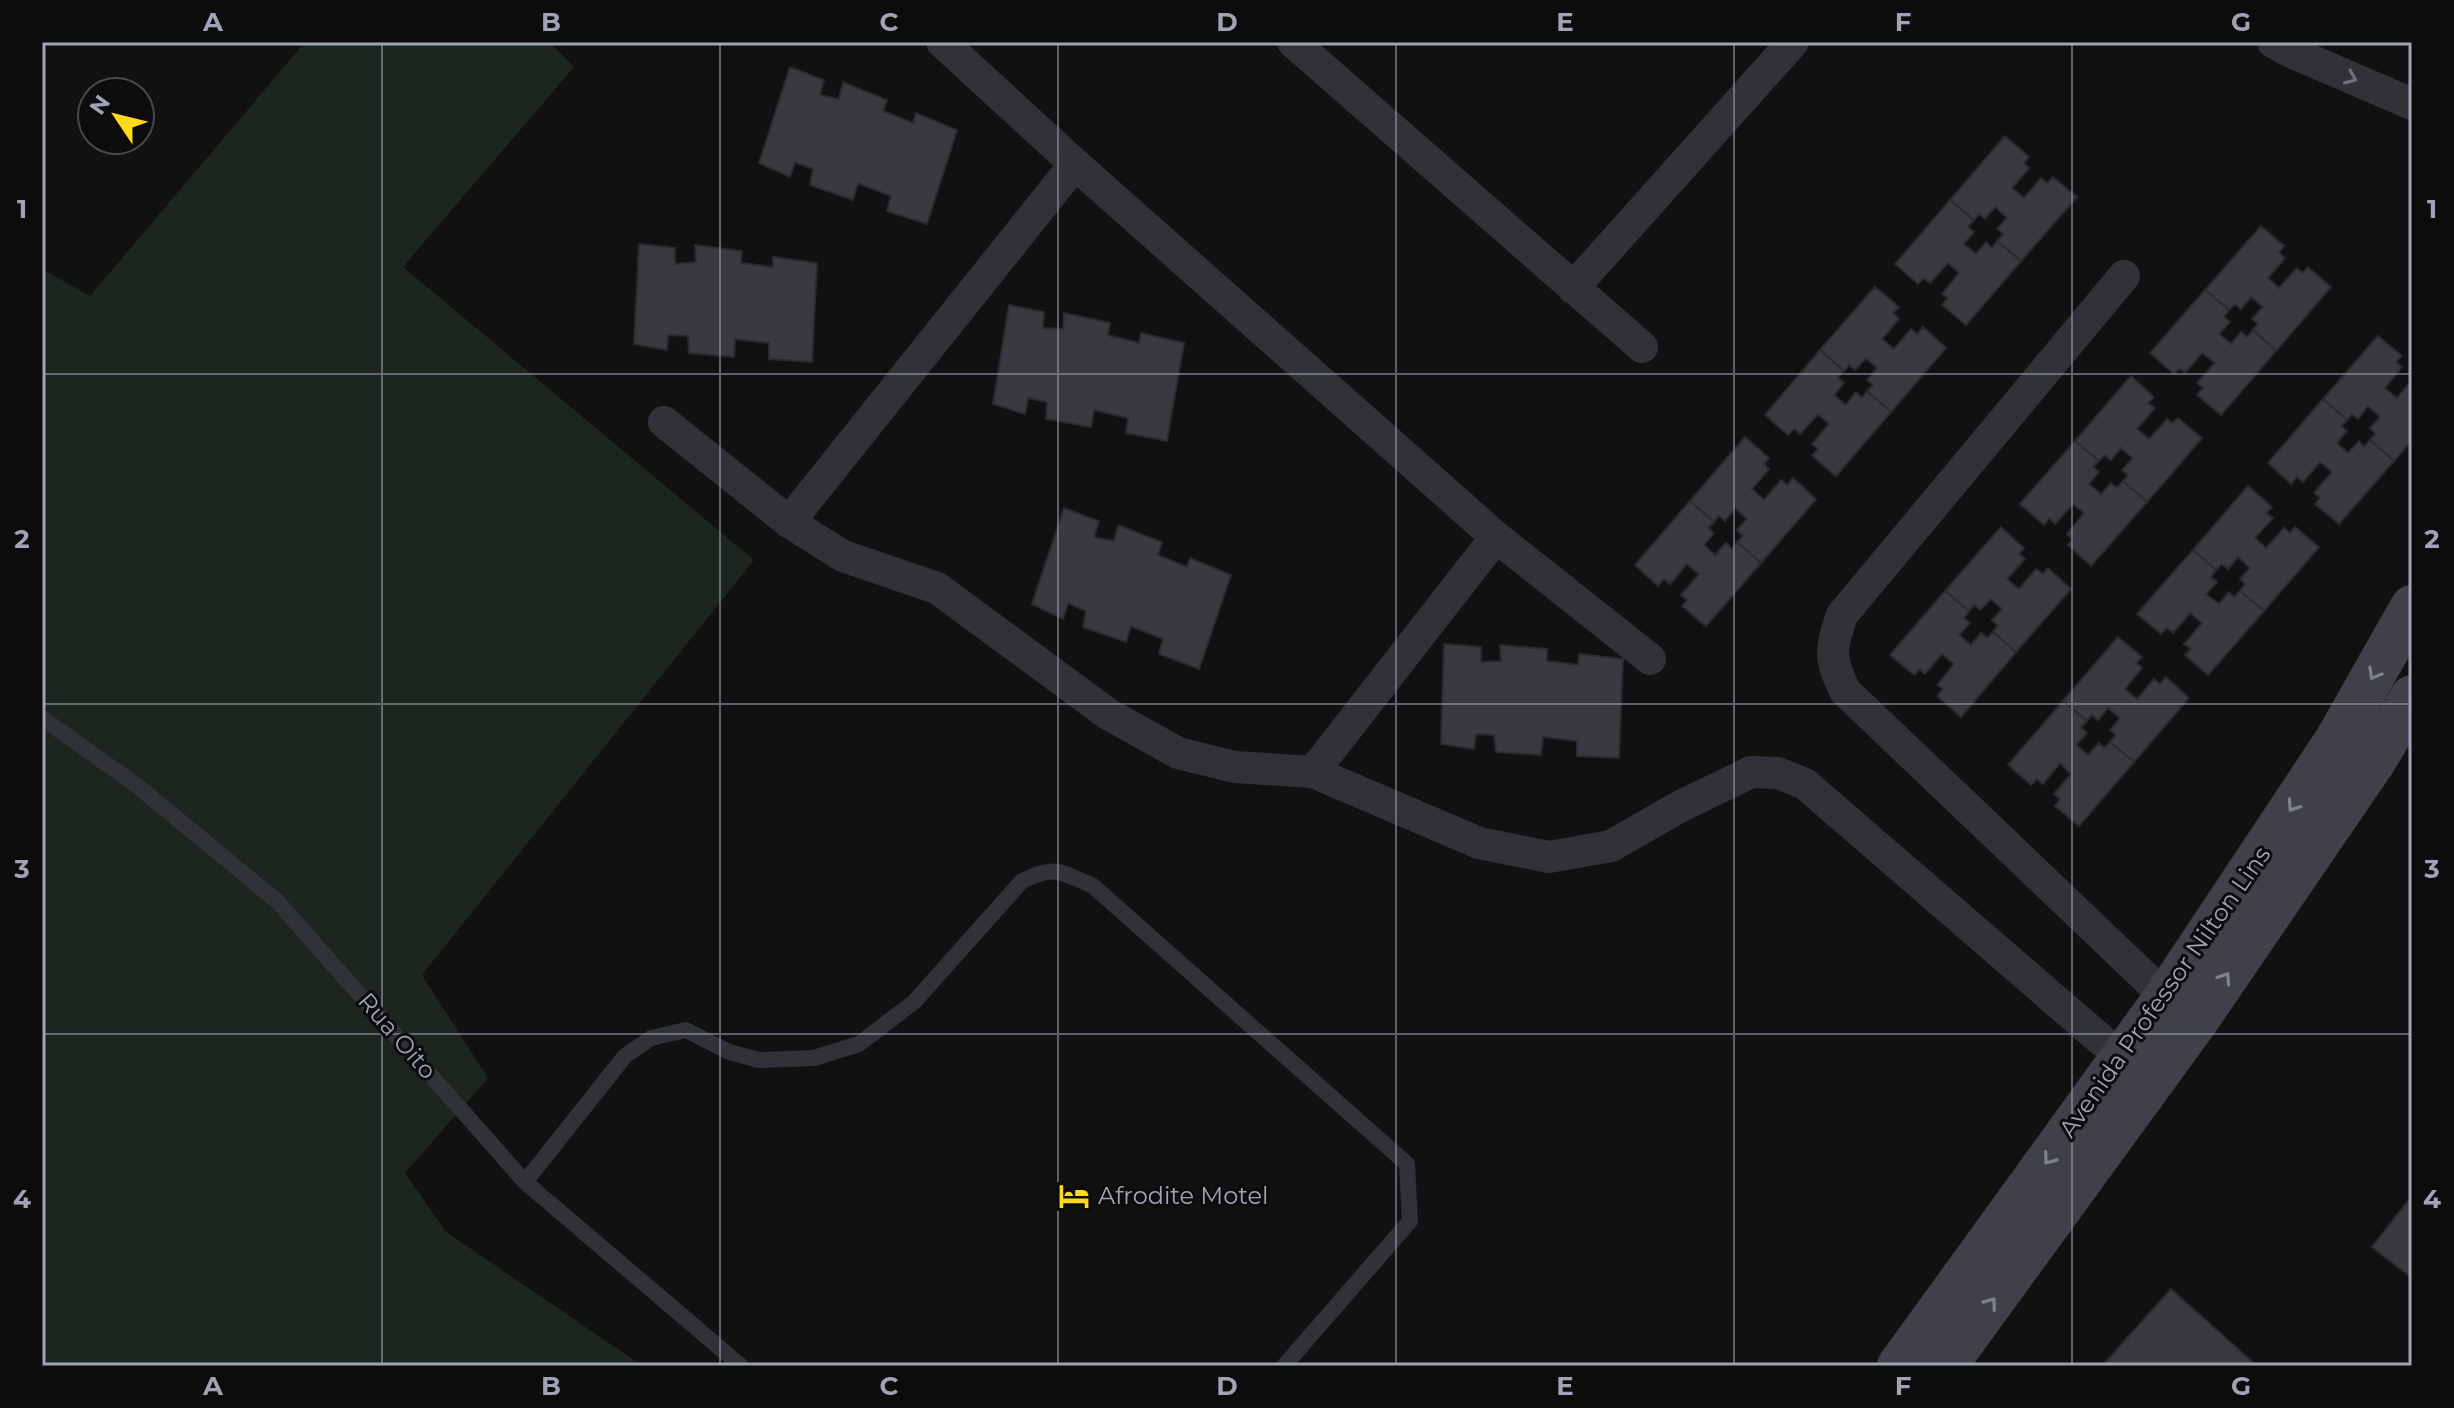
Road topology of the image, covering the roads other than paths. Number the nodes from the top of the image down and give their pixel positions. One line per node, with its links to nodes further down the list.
1 (942, 42): 6 (street)
2 (1793, 42): 8 (street)
3 (1303, 45): 8 (street)
4 (2285, 45): 5 (street, one-way to 5)
5 (2412, 104)
6 (1075, 164): 11 (street); 12 (street)
7 (2124, 276): 18 (street)
8 (1573, 288): 9 (street)
9 (1642, 347)
10 (664, 422): 11 (street)
11 (789, 522): 17 (street)
12 (1496, 537): 14 (street); 17 (street)
13 (2412, 607): 18 (main road, Avenida Professor Nilton Lins, one-way to 18)
14 (1650, 659)
15 (2412, 697): 18 (main road, Avenida Professor Nilton Lins, one-way to 15)
16 (42, 718): 20 (lane, Rua Oito)
17 (1313, 772): 19 (street)
18 (2182, 1009): 19 (main road, Avenida Professor Nilton Lins)
19 (2136, 1070): 23 (main road, Avenida Professor Nilton Lins, one-way to 23); 24 (main road, Avenida Professor Nilton Lins, one-way to 19)
20 (525, 1182): 21 (lane, Rua Oito); 22 (lane)
21 (741, 1366)
22 (1284, 1366)
23 (1899, 1366)
24 (1945, 1366)

